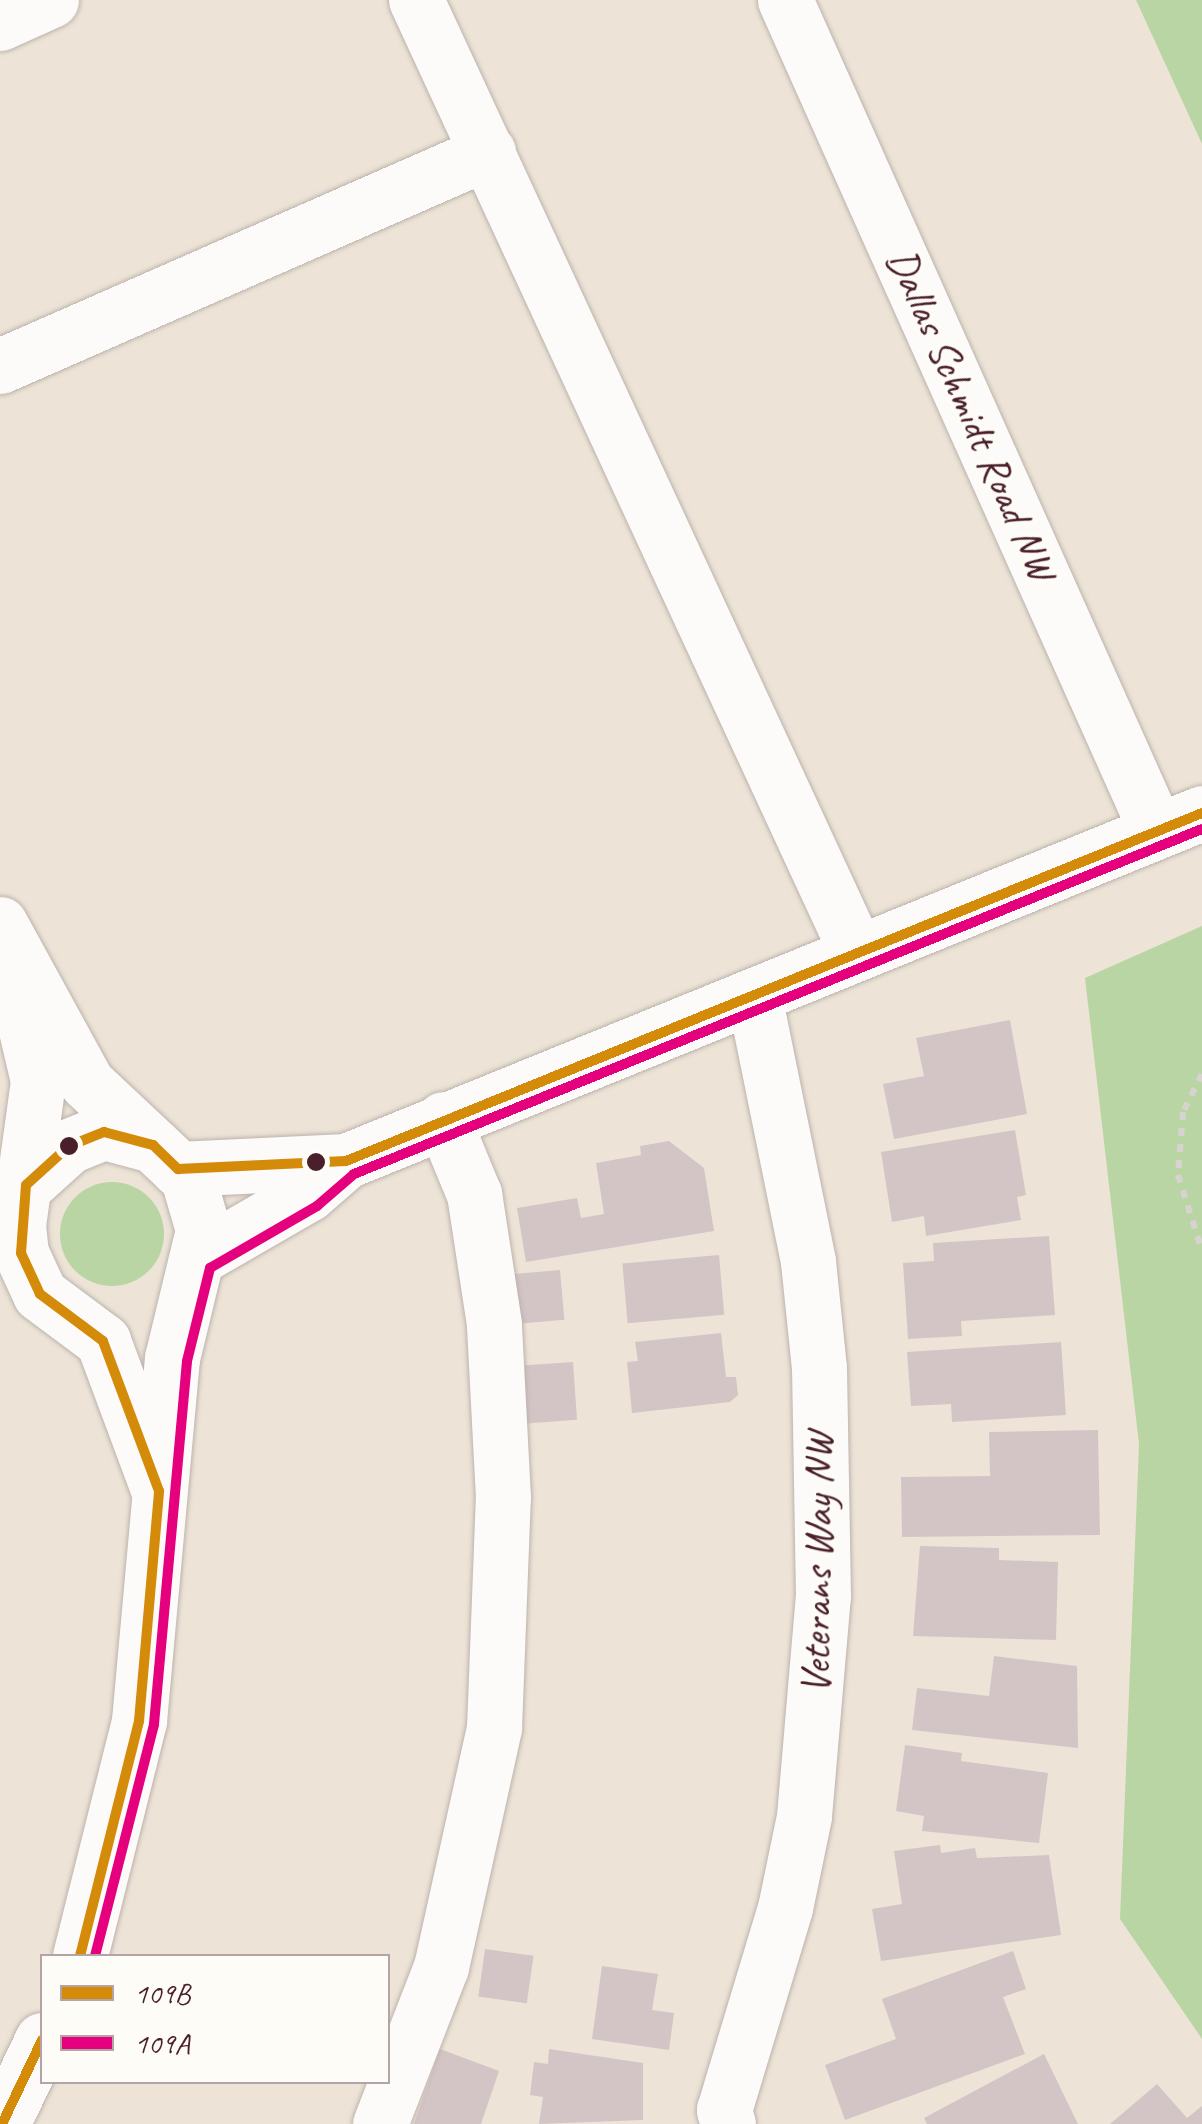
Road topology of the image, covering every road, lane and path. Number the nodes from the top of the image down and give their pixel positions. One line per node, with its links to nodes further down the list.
1 (51, 0): 4 (street)
2 (416, 0): 5 (street)
3 (786, 0): 7 (street, Dallas Schmidt Road NW)
4 (0, 23)
5 (488, 152): 6 (street); 9 (street)
6 (0, 366)
7 (1179, 822): 9 (street)
8 (0, 927): 13 (street); 15 (street)
9 (857, 953): 10 (street)
10 (754, 996): 12 (street); 24 (street, Veterans Way NW)
11 (1202, 1074): 16 (path)
12 (443, 1119): 14 (street); 23 (street)
13 (166, 1157): 14 (street); 15 (street); 17 (street)
14 (346, 1161): 17 (street)
15 (16, 1201): 18 (street)
16 (1202, 1250)
17 (195, 1268): 18 (street); 19 (street)
18 (35, 1296): 19 (street)
19 (158, 1491): 20 (street)
20 (81, 1954)
21 (40, 2044): 22 (street)
22 (2, 2124)
23 (380, 2124)
24 (728, 2124)

